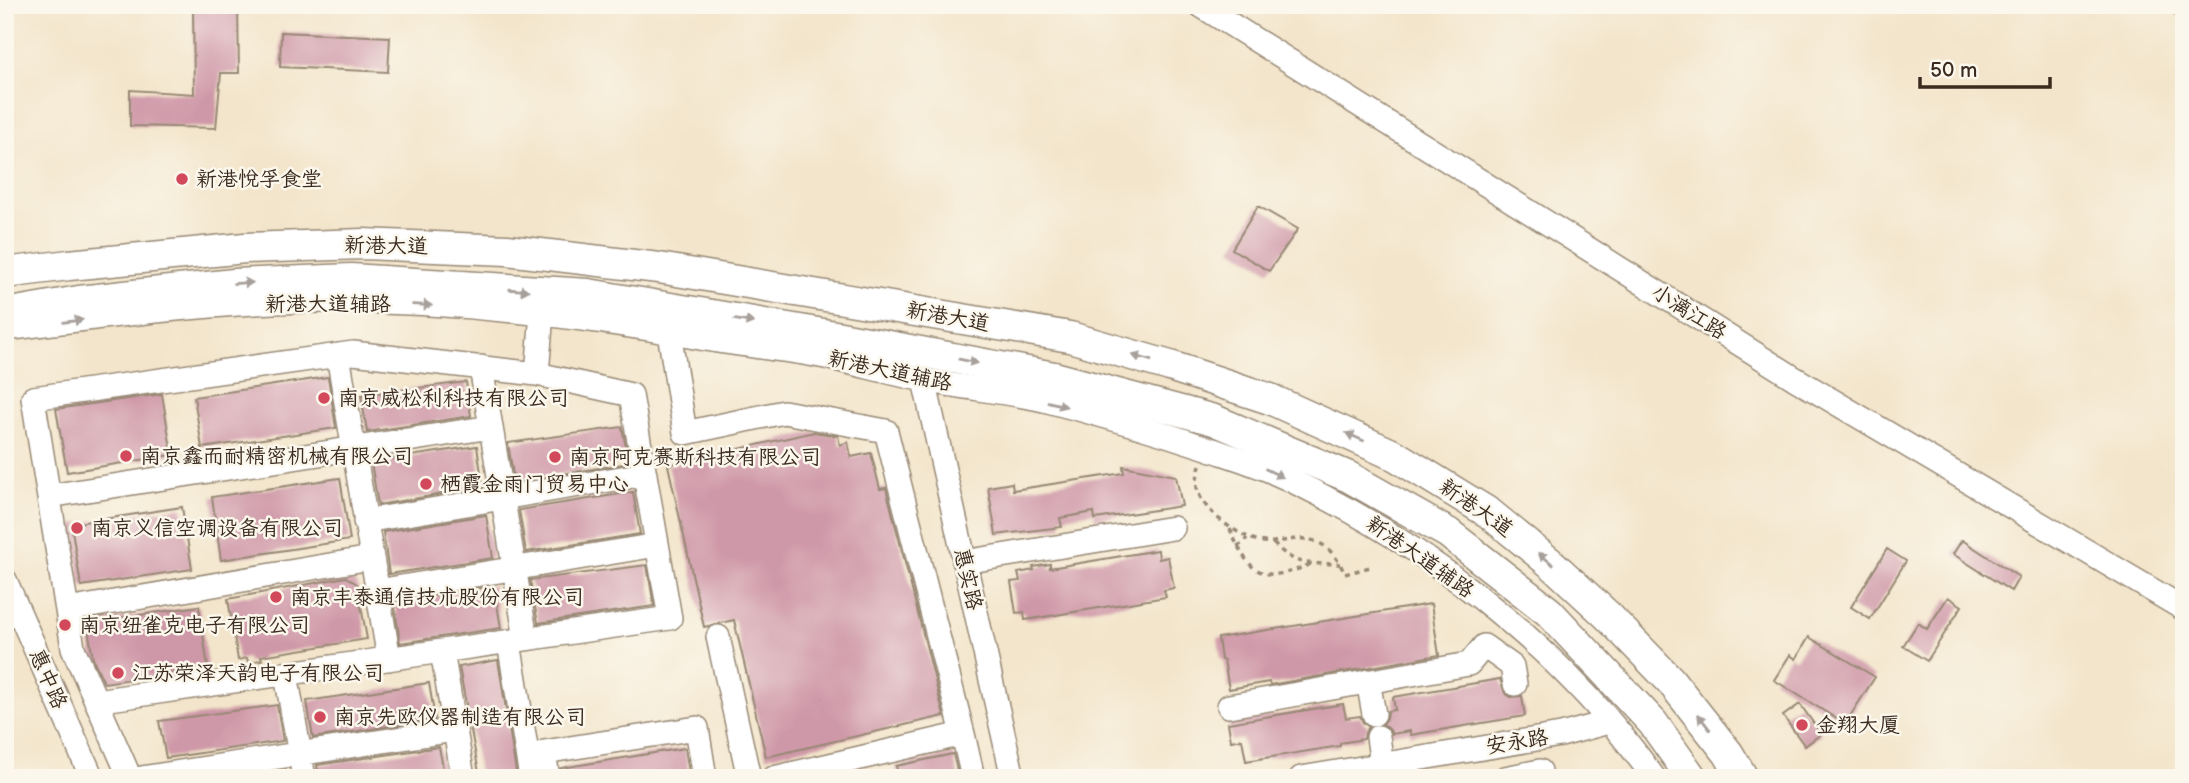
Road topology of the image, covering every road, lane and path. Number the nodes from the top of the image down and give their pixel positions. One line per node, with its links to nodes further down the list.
1 (1200, 5): 36 (street, 小漓江路)
2 (5, 273): 72 (main road, 新港大道, one-way to 2)
3 (542, 313): 5 (street, 新港大道辅路, one-way to 3); 6 (street, 新港大道辅路); 9 (street)
4 (5, 314): 71 (main road, 新港大道, one-way to 71)
5 (5, 329)
6 (669, 332): 10 (street, 新港大道辅路); 51 (street)
7 (338, 355): 8 (street); 12 (street); 15 (street)
8 (481, 367): 9 (street); 11 (street)
9 (537, 374): 14 (street)
10 (924, 380): 27 (street, 惠实路); 48 (street, 新港大道辅路, one-way to 48)
11 (491, 427): 12 (street); 16 (street)
12 (354, 449): 15 (street); 17 (street)
13 (1200, 463): 19 (path)
14 (645, 474): 16 (street); 22 (street)
15 (49, 496): 37 (street)
16 (503, 498): 17 (street); 32 (street)
17 (365, 520): 25 (street)
18 (1173, 528): 27 (street)
19 (1230, 528): 20 (path); 23 (path)
20 (1247, 538): 21 (path); 23 (path)
21 (1273, 543): 24 (path); 26 (path)
22 (657, 545): 32 (street); 39 (street)
23 (1237, 546): 33 (path)
24 (1332, 552): 29 (path); 30 (path)
25 (371, 558): 35 (street); 37 (street)
26 (1294, 561): 28 (path); 33 (path)
27 (964, 562): 66 (street, 惠实路)
28 (1311, 564): 29 (path); 33 (path)
29 (1325, 564): 30 (path)
30 (1340, 564): 31 (path)
31 (1370, 567)
32 (514, 569): 35 (street); 39 (street)
33 (1293, 570)
34 (5, 580): 49 (street, 惠中路)
35 (377, 591): 41 (street)
36 (2184, 609)
37 (67, 610): 46 (street)
38 (718, 637): 63 (street)
39 (517, 640): 40 (street); 60 (street)
40 (442, 651): 41 (street); 50 (street)
41 (389, 659): 42 (street)
42 (286, 674): 46 (street); 53 (street)
43 (1368, 681): 44 (street); 45 (street); 47 (street)
44 (1515, 684)
45 (1229, 706)
46 (99, 707): 49 (street); 56 (street)
47 (1374, 714)
48 (1609, 722): 54 (street, 安永路); 70 (street, 新港大道辅路)
49 (70, 727): 55 (street, 惠中路)
50 (455, 730): 53 (street); 59 (street)
51 (963, 734): 64 (street); 65 (street)
52 (1378, 737): 54 (street)
53 (300, 754): 57 (street); 58 (street)
54 (1382, 764): 67 (street, 安永路)
55 (92, 778)
56 (130, 778)
57 (141, 778)
58 (304, 778)
59 (463, 778)
60 (531, 778)
61 (548, 778): 62 (street)
62 (705, 778)
63 (749, 778)
64 (774, 778)
65 (973, 778)
66 (1013, 778)
67 (1301, 778)
68 (1505, 778): 69 (street)
69 (1541, 778)
70 (1654, 778)
71 (1692, 778)
72 (1743, 778)

